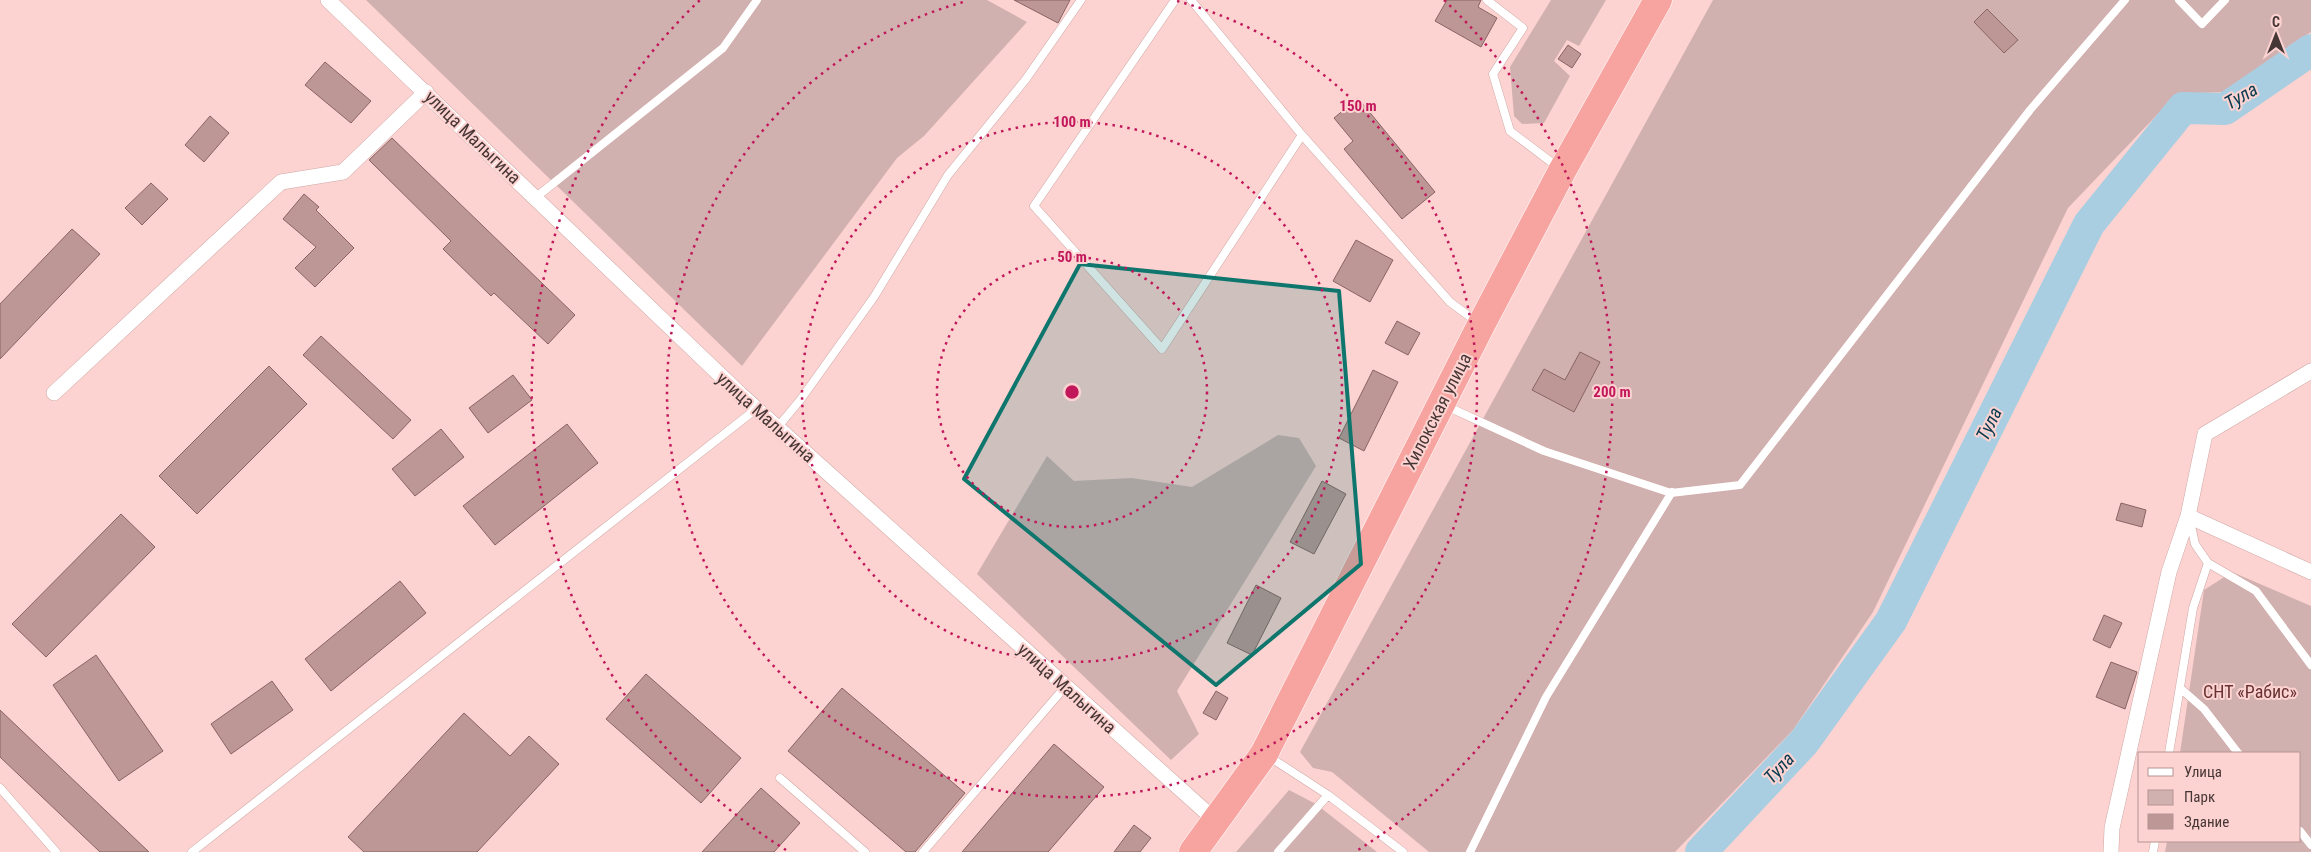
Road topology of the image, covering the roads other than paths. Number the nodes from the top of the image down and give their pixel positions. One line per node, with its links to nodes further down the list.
1 (328, 0): 11 (street, улица Малыгина)
2 (757, 0): 14 (lane)
3 (1081, 0): 20 (lane)
4 (1175, 0): 12 (lane)
5 (1192, 0): 12 (lane)
6 (1488, 0): 13 (lane)
7 (1658, 0): 13 (highway, Хилокская улица)
8 (2125, 0): 21 (lane)
9 (2179, 0): 10 (lane)
10 (2225, 0)
11 (426, 92): 14 (street, улица Малыгина); 17 (street)
12 (1302, 134): 15 (lane)
13 (1562, 171): 15 (highway, Хилокская улица)
14 (535, 198): 19 (street, улица Малыгина)
15 (1481, 325): 18 (highway, Хилокская улица)
16 (2311, 371): 22 (street)
17 (54, 394)
18 (1440, 403): 21 (lane); 30 (highway, Хилокская улица)
19 (756, 409): 20 (street, улица Малыгина); 38 (lane)
20 (777, 428): 26 (street, улица Малыгина)
21 (1672, 493): 44 (lane)
22 (2188, 516): 23 (lane); 24 (street); 45 (street)
23 (2208, 564): 25 (lane); 27 (lane)
24 (2311, 572)
25 (2311, 665)
26 (1065, 687): 34 (street, улица Малыгина); 40 (lane)
27 (2180, 688): 28 (lane); 29 (lane)
28 (2169, 752)
29 (2237, 752)
30 (1264, 754): 33 (lane); 34 (highway, Хилокская улица)
31 (780, 778): 39 (lane)
32 (0, 788): 37 (lane)
33 (1328, 795): 42 (lane); 43 (lane)
34 (1216, 821): 41 (highway, Хилокская улица)
35 (2301, 831): 36 (lane)
36 (2311, 845)
37 (56, 852)
38 (192, 852)
39 (865, 852)
40 (923, 852)
41 (1193, 852)
42 (1278, 852)
43 (1403, 852)
44 (1470, 852)
45 (2111, 852)

